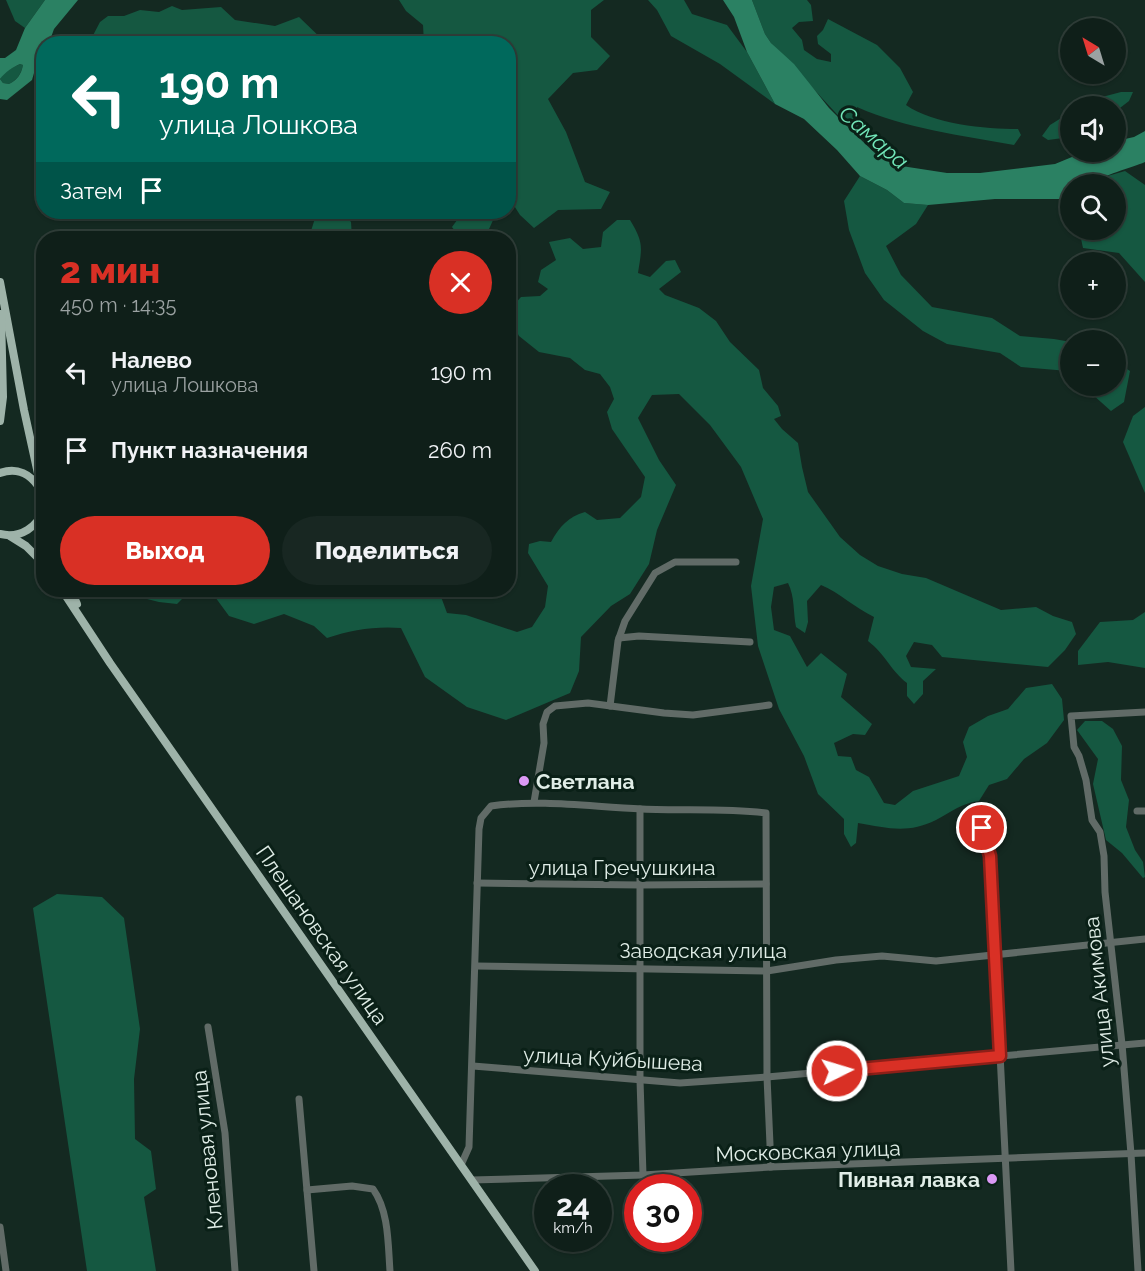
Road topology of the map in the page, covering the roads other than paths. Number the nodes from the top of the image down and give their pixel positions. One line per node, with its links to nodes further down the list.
1 (0, 284): 2 (main road); 3 (main road)
2 (0, 421)
3 (36, 463)
4 (0, 473): 5 (main road)
5 (36, 485)
6 (36, 523): 7 (main road)
7 (3, 535): 8 (main road)
8 (36, 556)
9 (736, 562): 13 (street)
10 (67, 597): 12 (main road)
11 (74, 597): 12 (main road)
12 (82, 619): 43 (main road, Плешановская улица)
13 (619, 638): 14 (street); 16 (street)
14 (750, 642)
15 (769, 705): 16 (street)
16 (610, 706): 18 (street)
17 (1145, 712): 27 (street, улица Акимова)
18 (534, 802): 19 (street); 23 (street)
19 (640, 809): 24 (street); 25 (street)
20 (1145, 811): 21 (street)
21 (1137, 812)
22 (982, 828): 28 (street)
23 (477, 883): 25 (street, улица Гречушкина); 29 (street)
24 (766, 884): 25 (street, улица Гречушкина); 31 (street)
25 (641, 885): 30 (street)
26 (1145, 939): 27 (street, Заводская улица)
27 (1111, 942): 28 (street, Заводская улица); 34 (street, улица Акимова)
28 (995, 954): 31 (street, Заводская улица); 35 (street)
29 (476, 966): 30 (street, Заводская улица); 36 (street)
30 (641, 968): 31 (street, Заводская улица); 38 (street)
31 (767, 971): 37 (street)
32 (208, 1027): 53 (street, Кленовая улица)
33 (1145, 1042): 34 (street, улица Куйбышева)
34 (1122, 1044): 35 (street, улица Куйбышева); 41 (street, улица Акимова)
35 (1000, 1056): 37 (street, улица Куйбышева); 42 (street)
36 (473, 1066): 38 (street, улица Куйбышева); 43 (street)
37 (767, 1077): 38 (street, улица Куйбышева); 44 (street)
38 (640, 1080): 45 (street)
39 (299, 1099): 49 (street)
40 (1145, 1153): 41 (street, Московская улица)
41 (1131, 1154): 42 (street, Московская улица); 58 (street, улица Акимова)
42 (1004, 1160): 44 (street, Московская улица); 57 (street)
43 (461, 1165): 48 (main road, Плешановская улица)
44 (771, 1167): 46 (street, Московская улица)
45 (643, 1174)
46 (659, 1174)
47 (624, 1176): 48 (street, Московская улица)
48 (472, 1180): 56 (main road, Плешановская улица)
49 (306, 1190): 54 (street); 55 (street)
50 (0, 1227): 51 (street)
51 (1, 1236): 52 (street)
52 (6, 1271)
53 (235, 1271)
54 (314, 1271)
55 (390, 1271)
56 (535, 1271)
57 (1011, 1271)
58 (1138, 1271)

